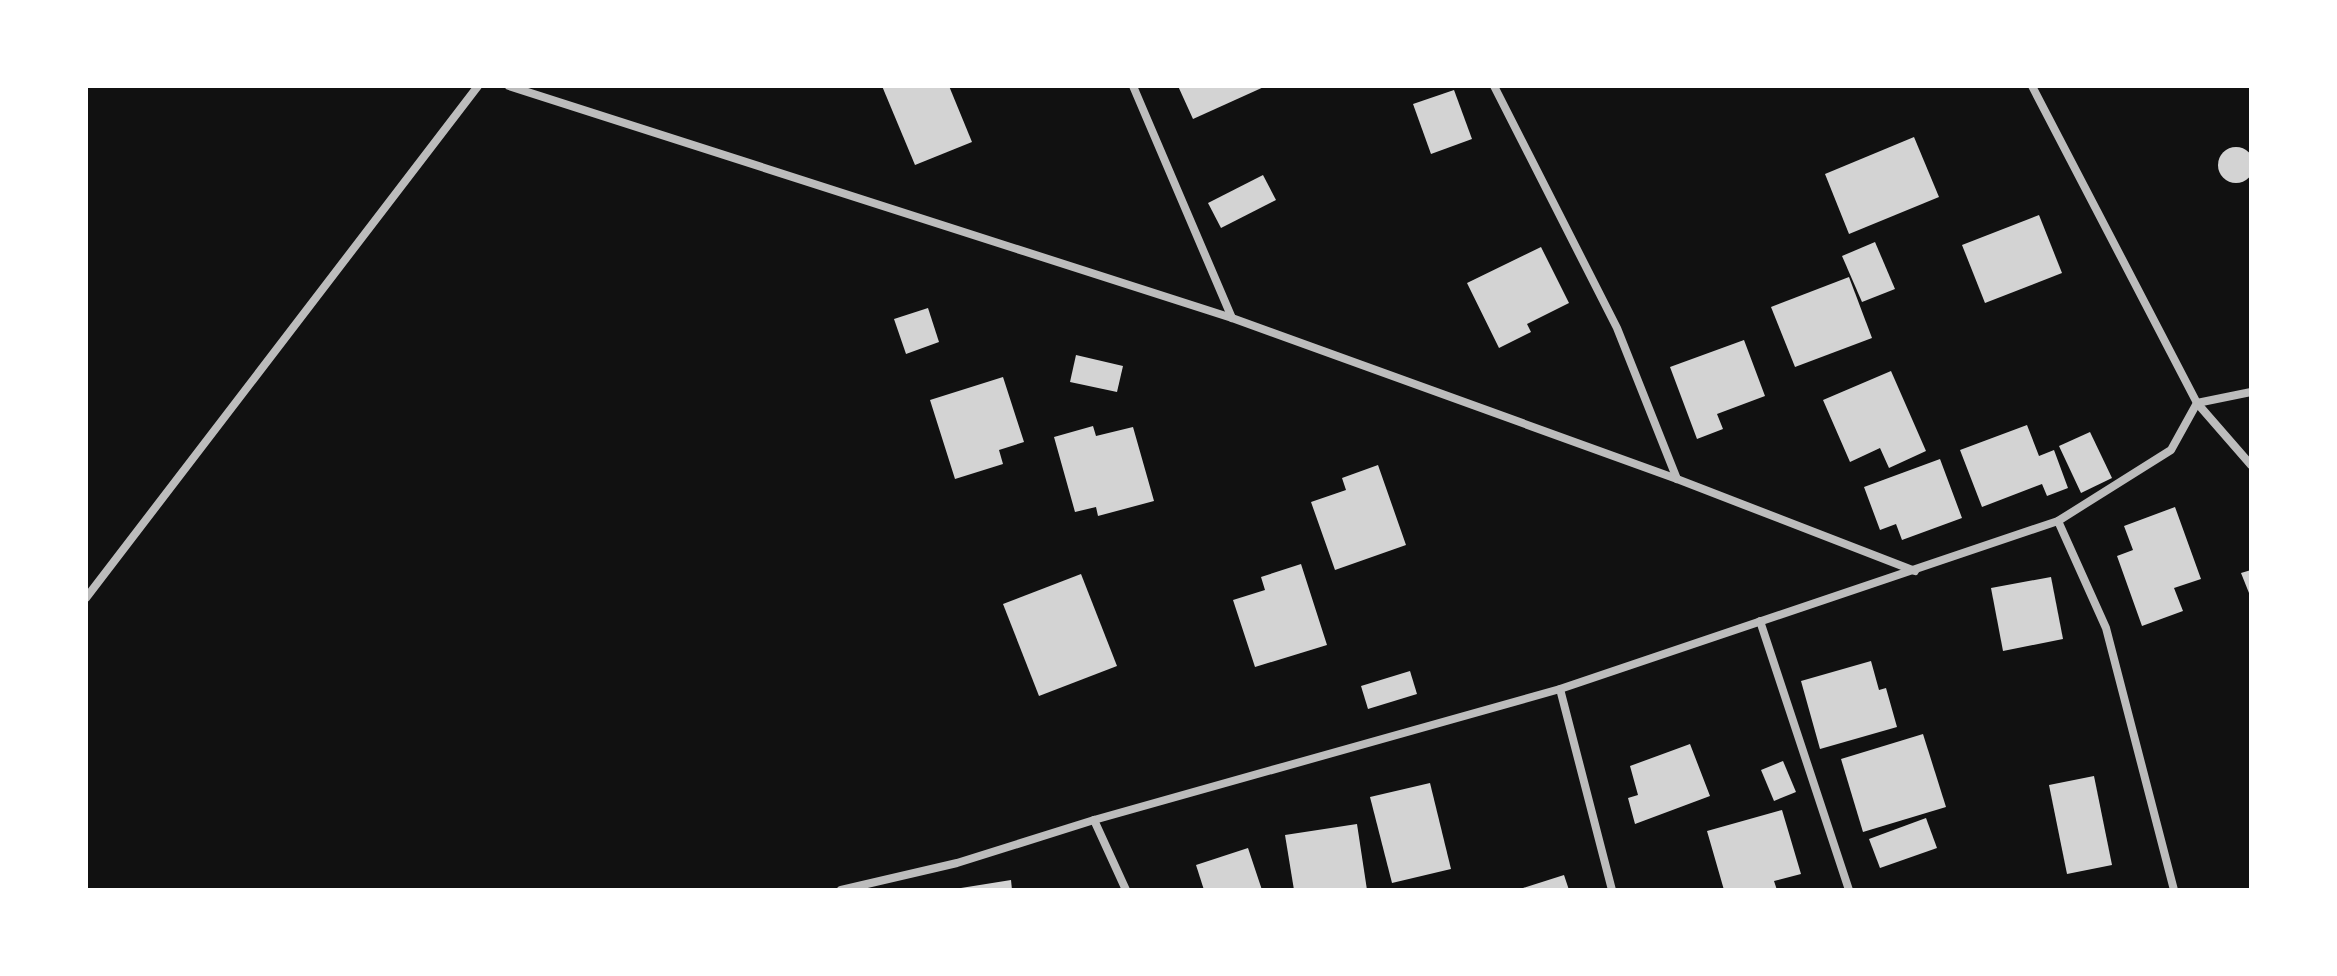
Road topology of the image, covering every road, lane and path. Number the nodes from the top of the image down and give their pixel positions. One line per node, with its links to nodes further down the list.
1 (478, 86): 13 (street)
2 (509, 86): 6 (street)
3 (1133, 86): 6 (street)
4 (1494, 86): 10 (street)
5 (2032, 86): 8 (street)
6 (1232, 318): 10 (street)
7 (2251, 392): 8 (street)
8 (2197, 403): 9 (street); 11 (street)
9 (2251, 465)
10 (1677, 479): 12 (street)
11 (2058, 521): 12 (street); 21 (street)
12 (1916, 571): 14 (street)
13 (86, 598)
14 (1760, 621): 15 (street); 20 (street)
15 (1560, 689): 16 (street); 19 (street)
16 (1094, 820): 17 (street); 18 (street)
17 (841, 890)
18 (1126, 890)
19 (1612, 890)
20 (1849, 890)
21 (2174, 890)

